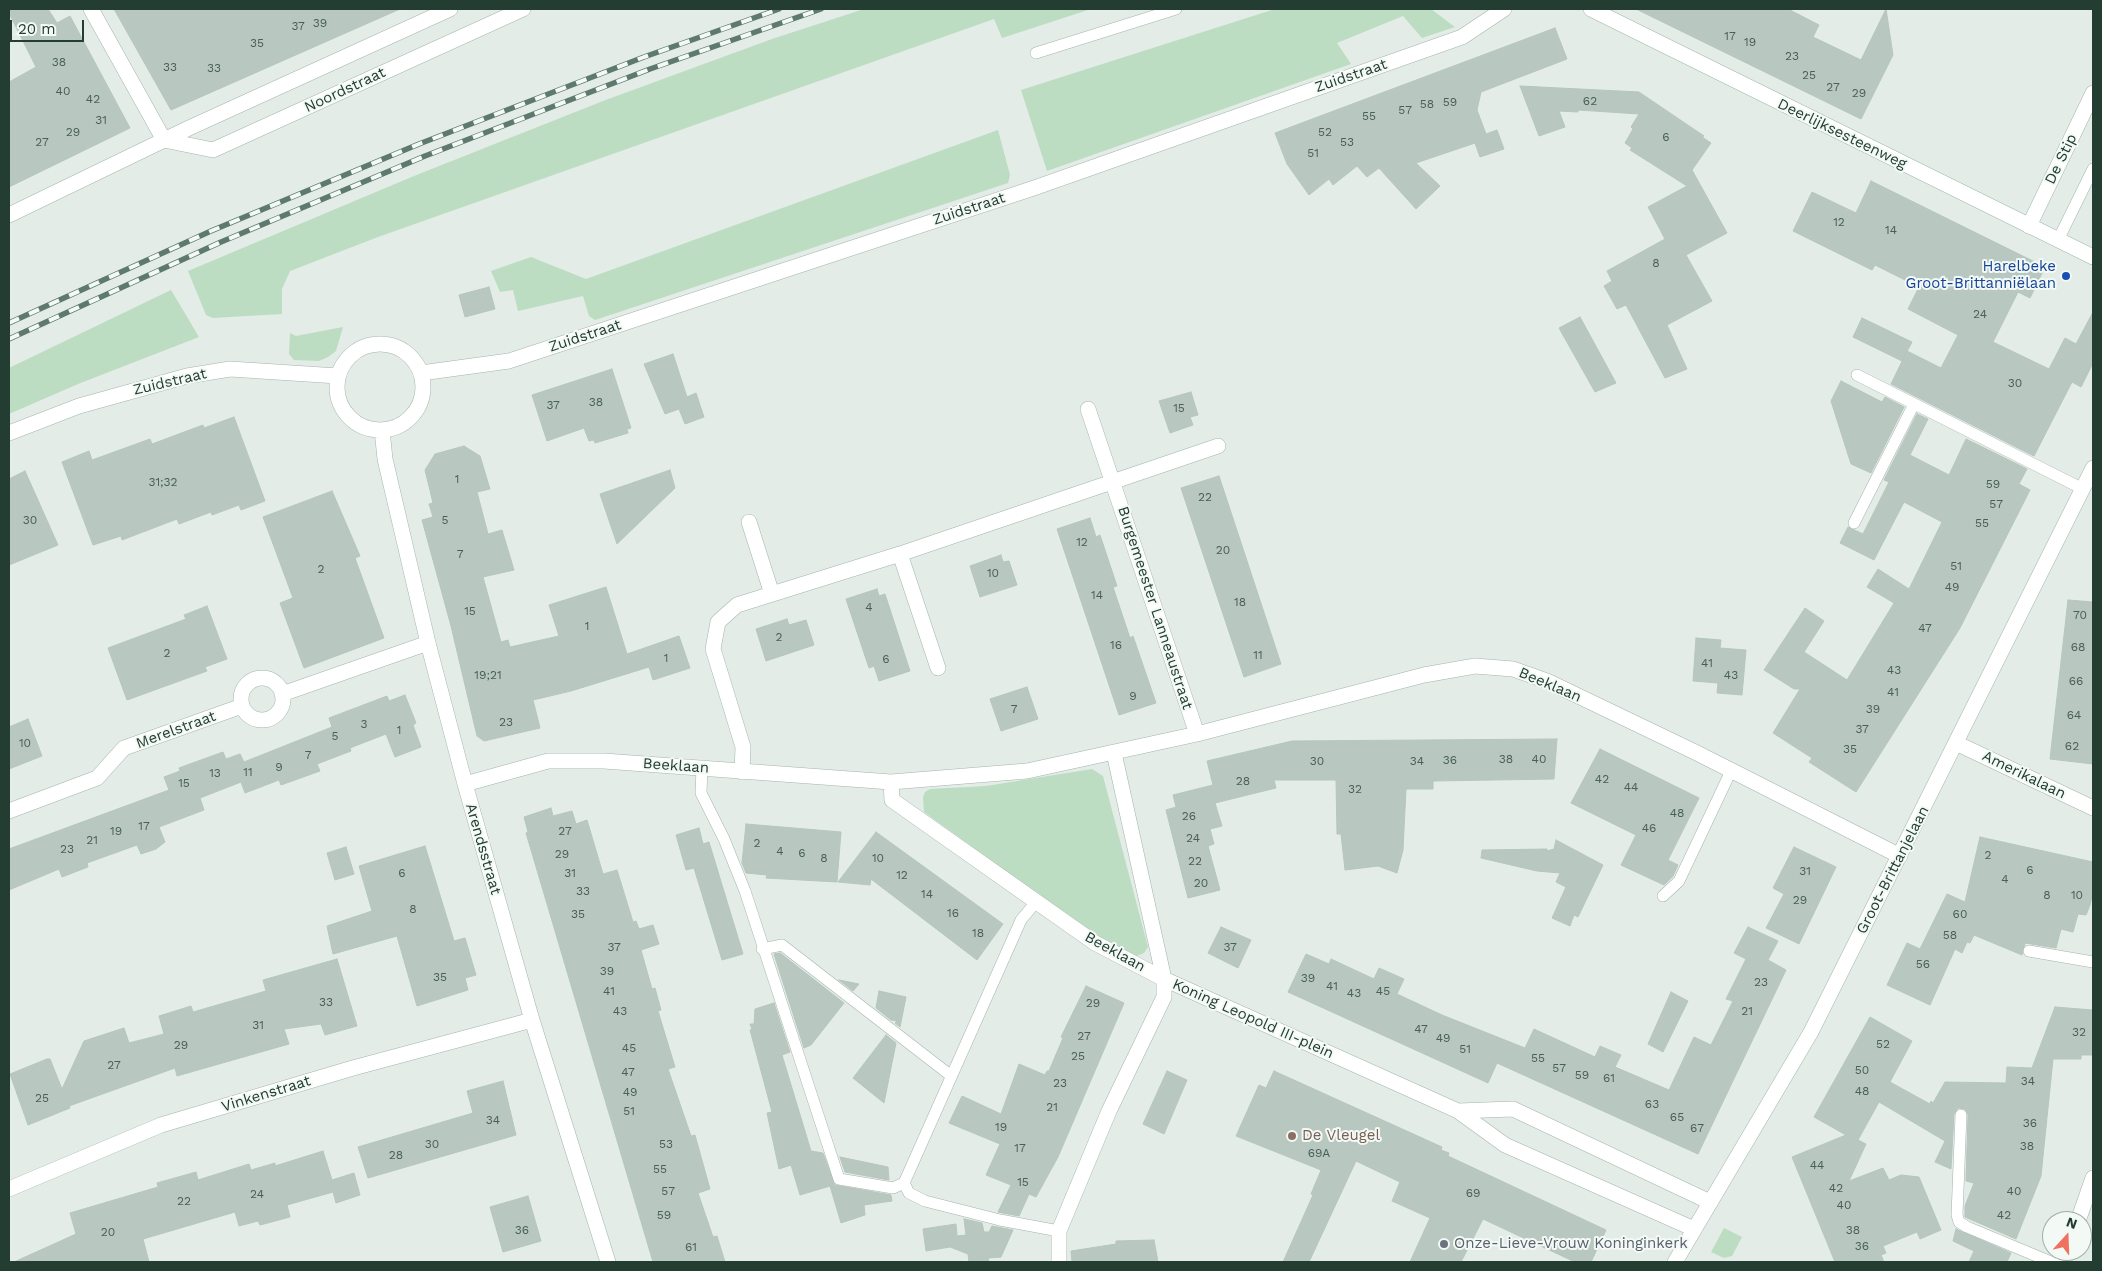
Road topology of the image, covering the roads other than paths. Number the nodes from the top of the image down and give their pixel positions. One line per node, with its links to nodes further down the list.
1 (91, 9): 9 (street)
2 (450, 9): 9 (street, Noordstraat)
3 (523, 9): 9 (street, Noordstraat)
4 (1176, 9): 7 (lane)
5 (1504, 9): 15 (street, Zuidstraat)
6 (1591, 9): 12 (street, Deerlijksesteenweg)
7 (1036, 53)
8 (2093, 93): 12 (street, De Stip)
9 (164, 140): 11 (street, Noordstraat)
10 (2093, 169): 13 (lane)
11 (9, 215)
12 (2029, 226): 13 (street, Deerlijksesteenweg)
13 (2058, 240): 14 (street, Deerlijksesteenweg)
14 (2093, 257)
15 (421, 373): 17 (street); 20 (street)
16 (1857, 375): 18 (lane)
17 (338, 376): 20 (street); 21 (street, Zuidstraat)
18 (1914, 404): 25 (lane); 27 (lane)
19 (1088, 409): 24 (street, Burgemeester Lanneaustraat)
20 (382, 430): 30 (street, Arendsstraat)
21 (9, 433)
22 (1218, 446): 24 (street)
23 (2093, 468): 25 (street, Groot-Brittanjelaan)
24 (1112, 482): 28 (street); 34 (street, Burgemeester Lanneaustraat)
25 (2083, 489): 35 (street, Groot-Brittanjelaan)
26 (749, 522): 29 (street)
27 (1854, 523)
28 (900, 554): 29 (street); 31 (street)
29 (772, 594): 39 (street)
30 (428, 644): 32 (street); 41 (street, Arendsstraat)
31 (938, 668)
32 (282, 694): 33 (street); 33 (street)
33 (242, 706): 43 (street, Merelstraat)
34 (1197, 734): 36 (street, Beeklaan); 38 (street, Beeklaan)
35 (1956, 742): 42 (street, Amerikalaan); 44 (street, Groot-Brittanjelaan)
36 (1114, 752): 40 (street, Beeklaan); 50 (street, Beeklaan)
37 (702, 768): 39 (street, Beeklaan); 41 (street, Beeklaan); 47 (lane)
38 (1731, 771): 44 (street, Beeklaan); 45 (lane)
39 (742, 772): 40 (street, Beeklaan)
40 (891, 782): 46 (street, Beeklaan)
41 (465, 784): 51 (street, Arendsstraat)
42 (2093, 808)
43 (9, 811)
44 (1900, 856): 58 (street, Groot-Brittanjelaan)
45 (1663, 896)
46 (1036, 902): 50 (street, Beeklaan); 52 (lane)
47 (762, 949): 52 (lane); 56 (lane)
48 (2029, 951): 49 (lane)
49 (2092, 958)
50 (1164, 979): 53 (street, Koning Leopold III-plein); 61 (street, Koning Leopold III-plein)
51 (532, 1020): 57 (street, Vinkenstraat); 63 (street, Arendsstraat)
52 (950, 1075): 56 (lane)
53 (1458, 1111): 58 (street, Koning Leopold III-plein); 60 (street, Koning Leopold III-plein)
54 (1961, 1115): 62 (lane)
55 (2093, 1178): 59 (street)
56 (904, 1184): 61 (lane)
57 (9, 1189)
58 (1710, 1202): 60 (street, Groot-Brittanjelaan)
59 (2081, 1211)
60 (1694, 1229): 65 (street, Groot-Brittanjelaan)
61 (1060, 1230): 64 (street, Koning Leopold III-plein)
62 (2042, 1252)
63 (608, 1262)
64 (1059, 1262)
65 (1675, 1262)

